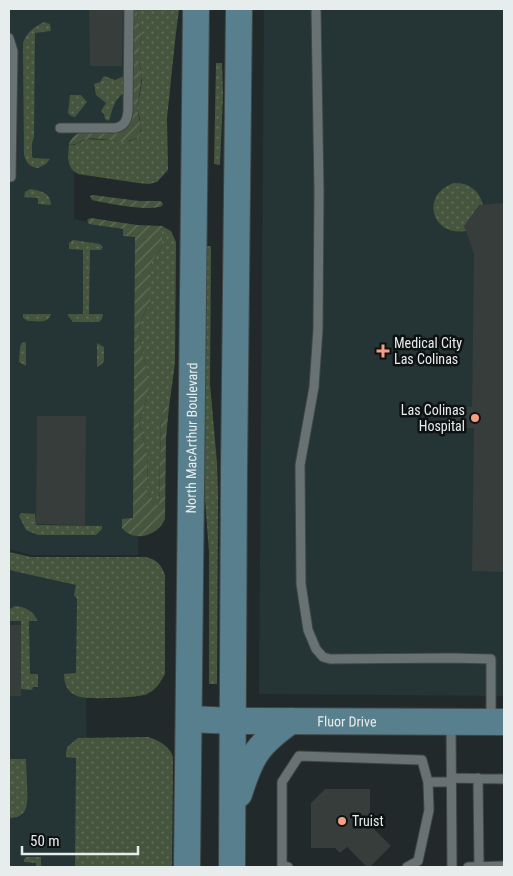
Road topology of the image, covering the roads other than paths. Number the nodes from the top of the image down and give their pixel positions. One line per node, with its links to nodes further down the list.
1 (129, 9): 6 (lane)
2 (196, 9): 8 (main road, North MacArthur Boulevard)
3 (239, 9): 9 (main road)
4 (316, 9): 12 (lane)
5 (9, 38): 7 (lane)
6 (60, 128)
7 (11, 177)
8 (189, 719): 9 (main road, Fluor Drive); 19 (main road, North MacArthur Boulevard)
9 (233, 721): 10 (main road, Fluor Drive); 17 (main road)
10 (291, 721): 11 (main road, Fluor Drive); 17 (main road)
11 (451, 722): 12 (main road, Fluor Drive); 15 (lane)
12 (498, 722)
13 (478, 778): 14 (lane); 15 (lane); 25 (lane)
14 (504, 779)
15 (451, 780): 16 (lane); 23 (lane)
16 (428, 782): 21 (lane); 22 (lane)
17 (232, 816): 20 (main road)
18 (504, 866): 25 (lane)
19 (187, 867)
20 (232, 867)
21 (288, 867)
22 (407, 867)
23 (452, 867)
24 (468, 867): 25 (lane)
25 (479, 867)

